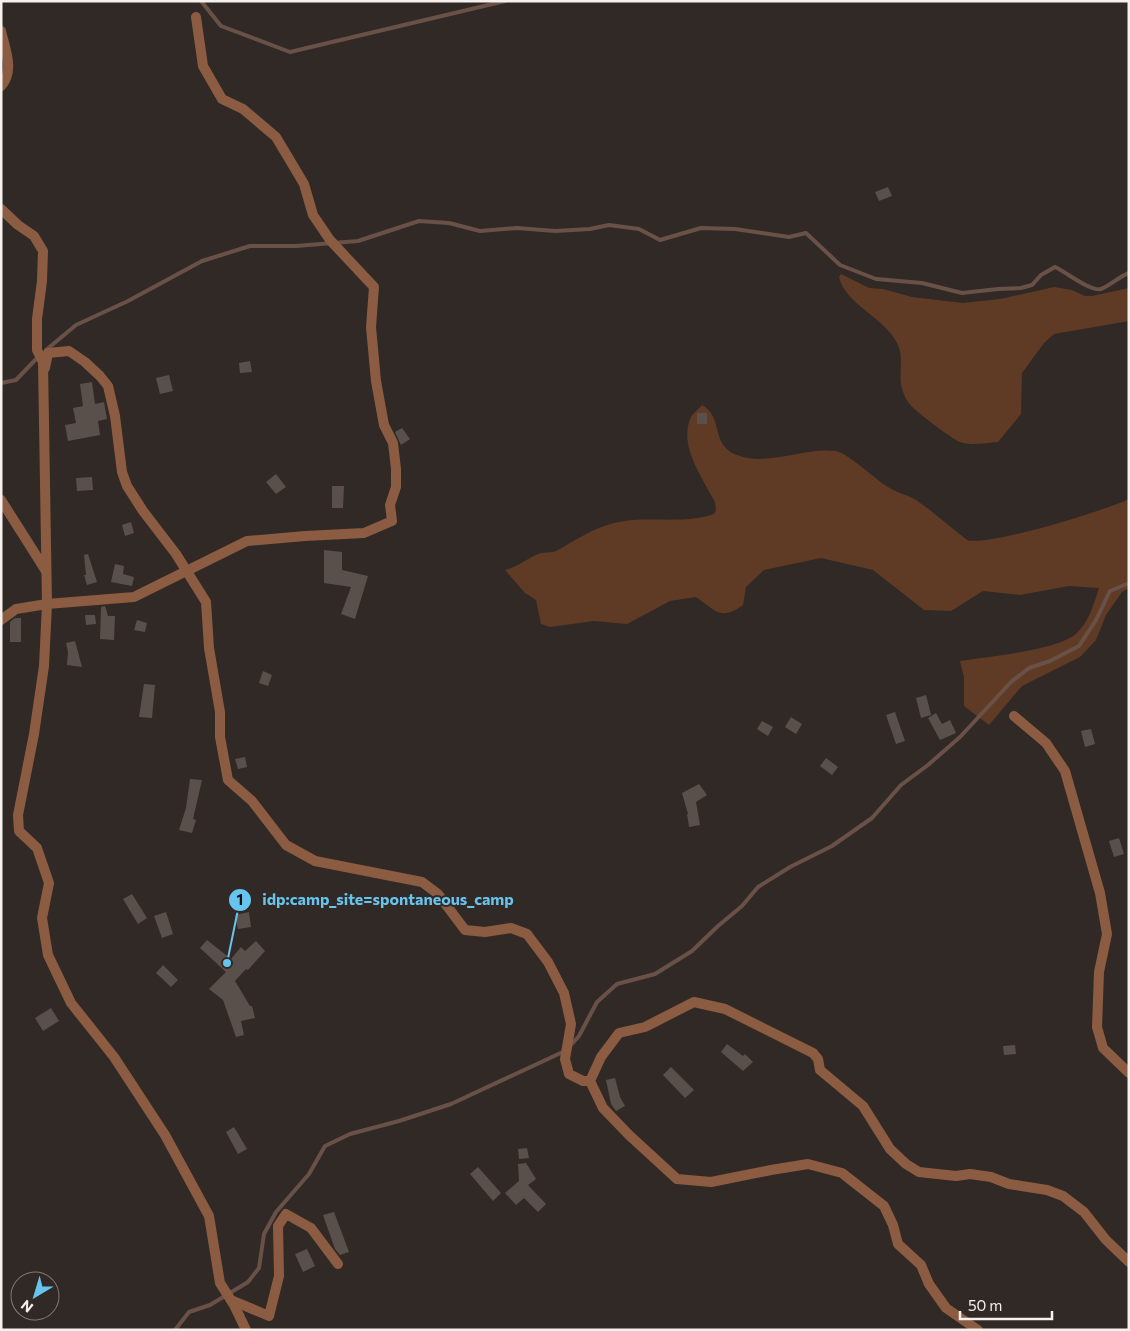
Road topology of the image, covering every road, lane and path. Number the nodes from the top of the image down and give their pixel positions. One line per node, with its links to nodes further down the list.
1 (196, 17): 7 (street)
2 (1, 31): 3 (street)
3 (1, 86)
4 (1, 209): 5 (street)
5 (43, 373): 7 (street); 8 (street)
6 (1, 500): 8 (street)
7 (186, 571): 9 (street); 13 (street)
8 (47, 573): 9 (street)
9 (47, 604): 10 (street); 16 (street)
10 (1, 620)
11 (1014, 716): 12 (street)
12 (1129, 1072)
13 (590, 1081): 14 (street); 18 (street)
14 (1129, 1262)
15 (338, 1264): 16 (street)
16 (231, 1300): 17 (street)
17 (246, 1330)
18 (978, 1330)

